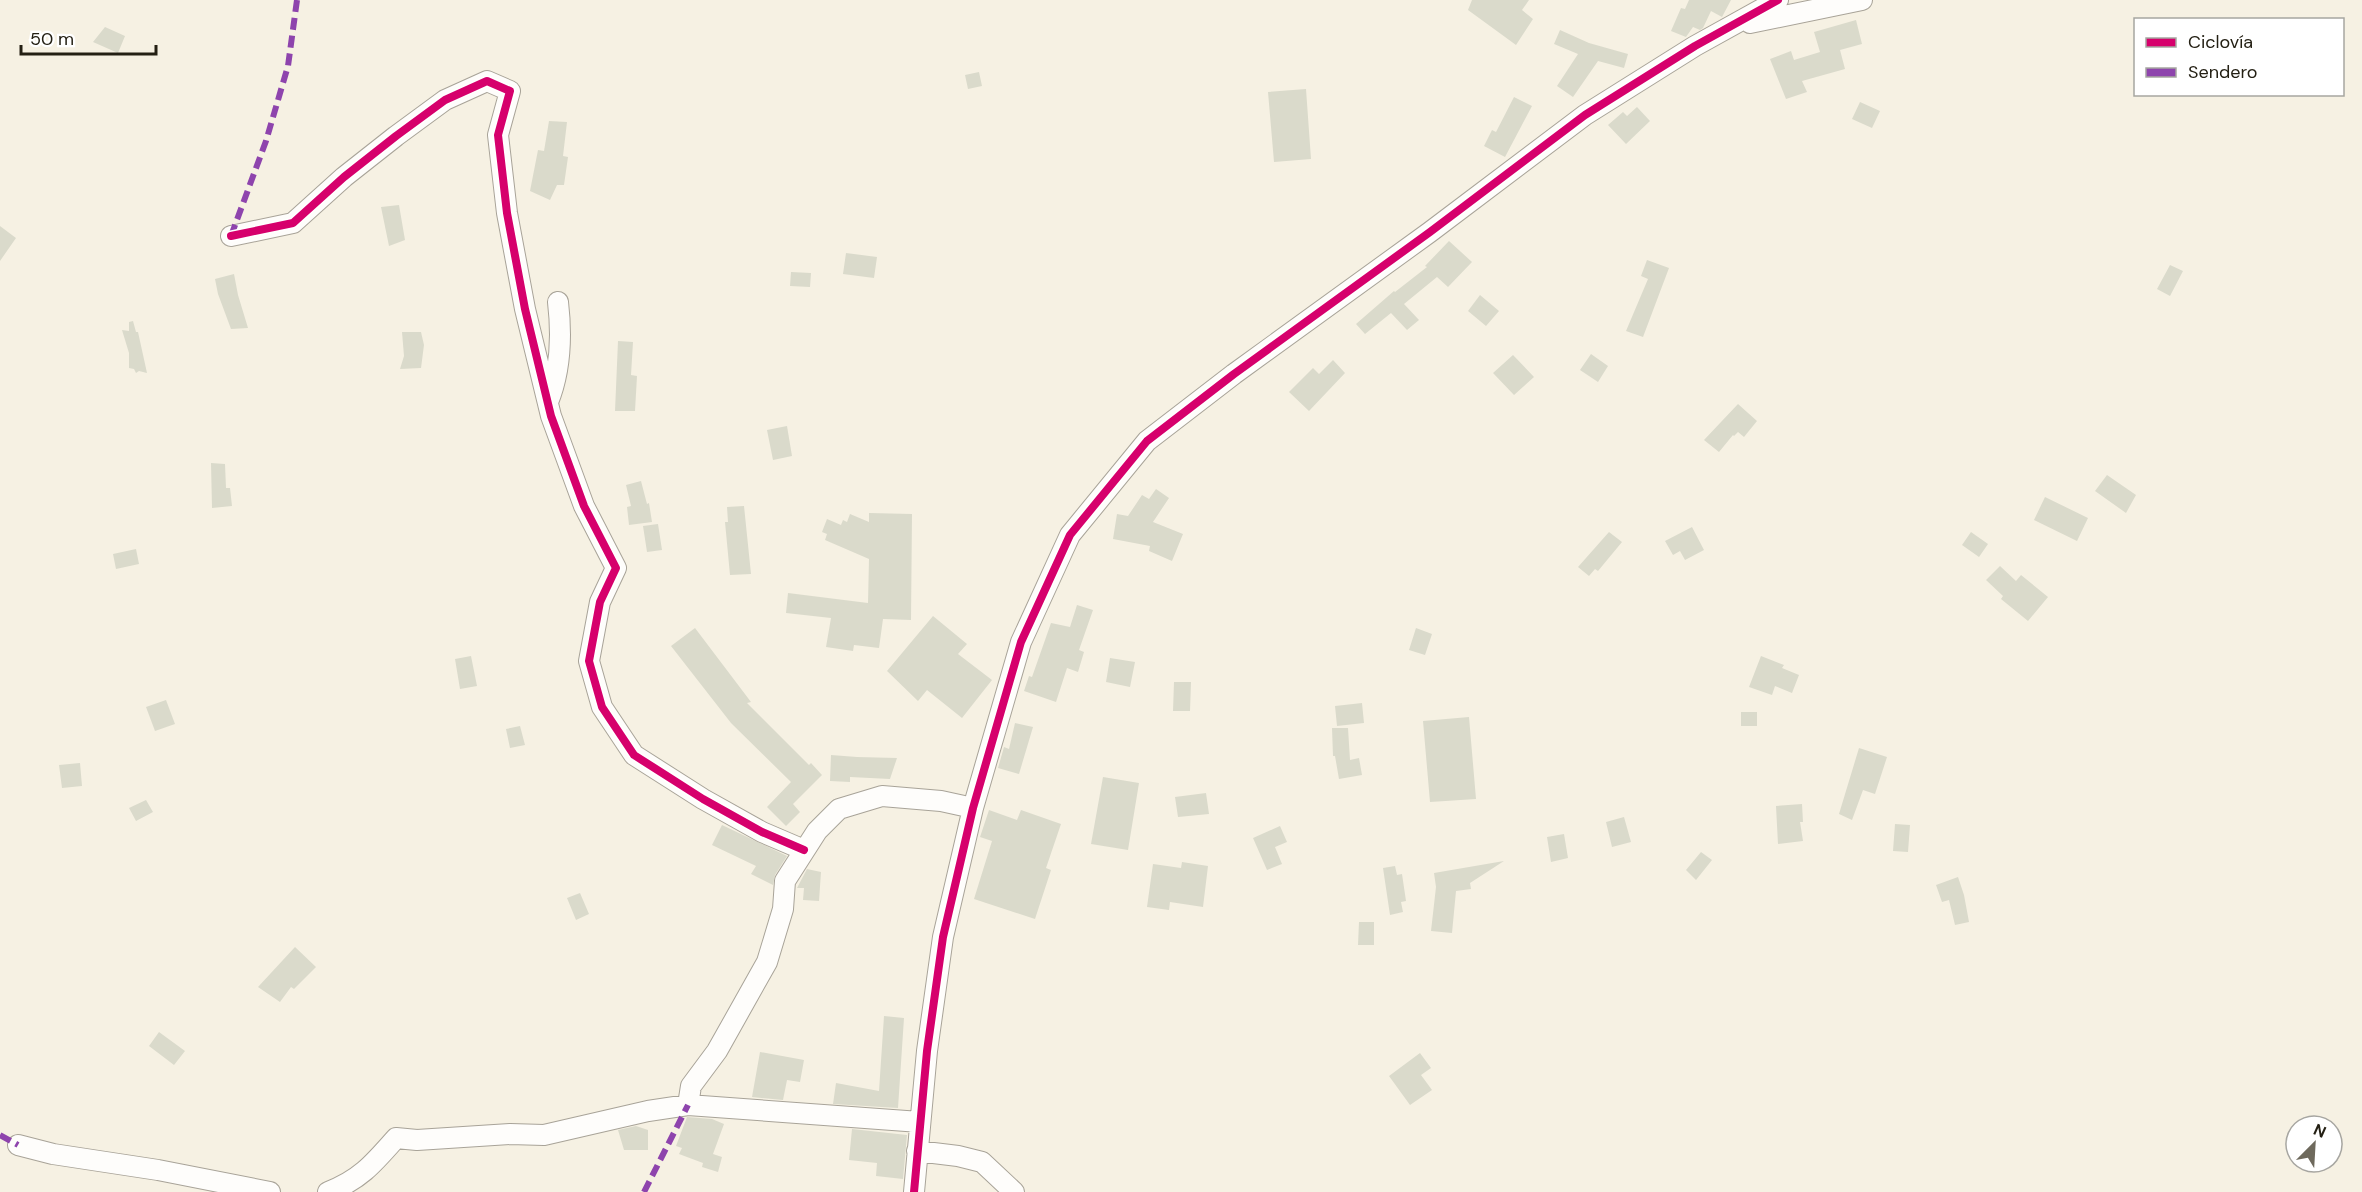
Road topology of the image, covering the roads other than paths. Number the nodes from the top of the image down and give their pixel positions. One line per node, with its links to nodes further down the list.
1 (1778, 0): 3 (street)
2 (1862, 0): 3 (street)
3 (1729, 27): 7 (street)
4 (231, 236): 6 (street)
5 (558, 302): 6 (street)
6 (548, 402): 8 (street)
7 (973, 808): 8 (street); 10 (street)
8 (804, 850): 9 (street)
9 (688, 1105): 10 (street); 14 (street)
10 (920, 1122): 12 (street)
11 (18, 1145): 13 (street)
12 (917, 1151): 15 (street); 16 (street)
13 (270, 1192)
14 (328, 1192)
15 (914, 1192)
16 (1014, 1192)

